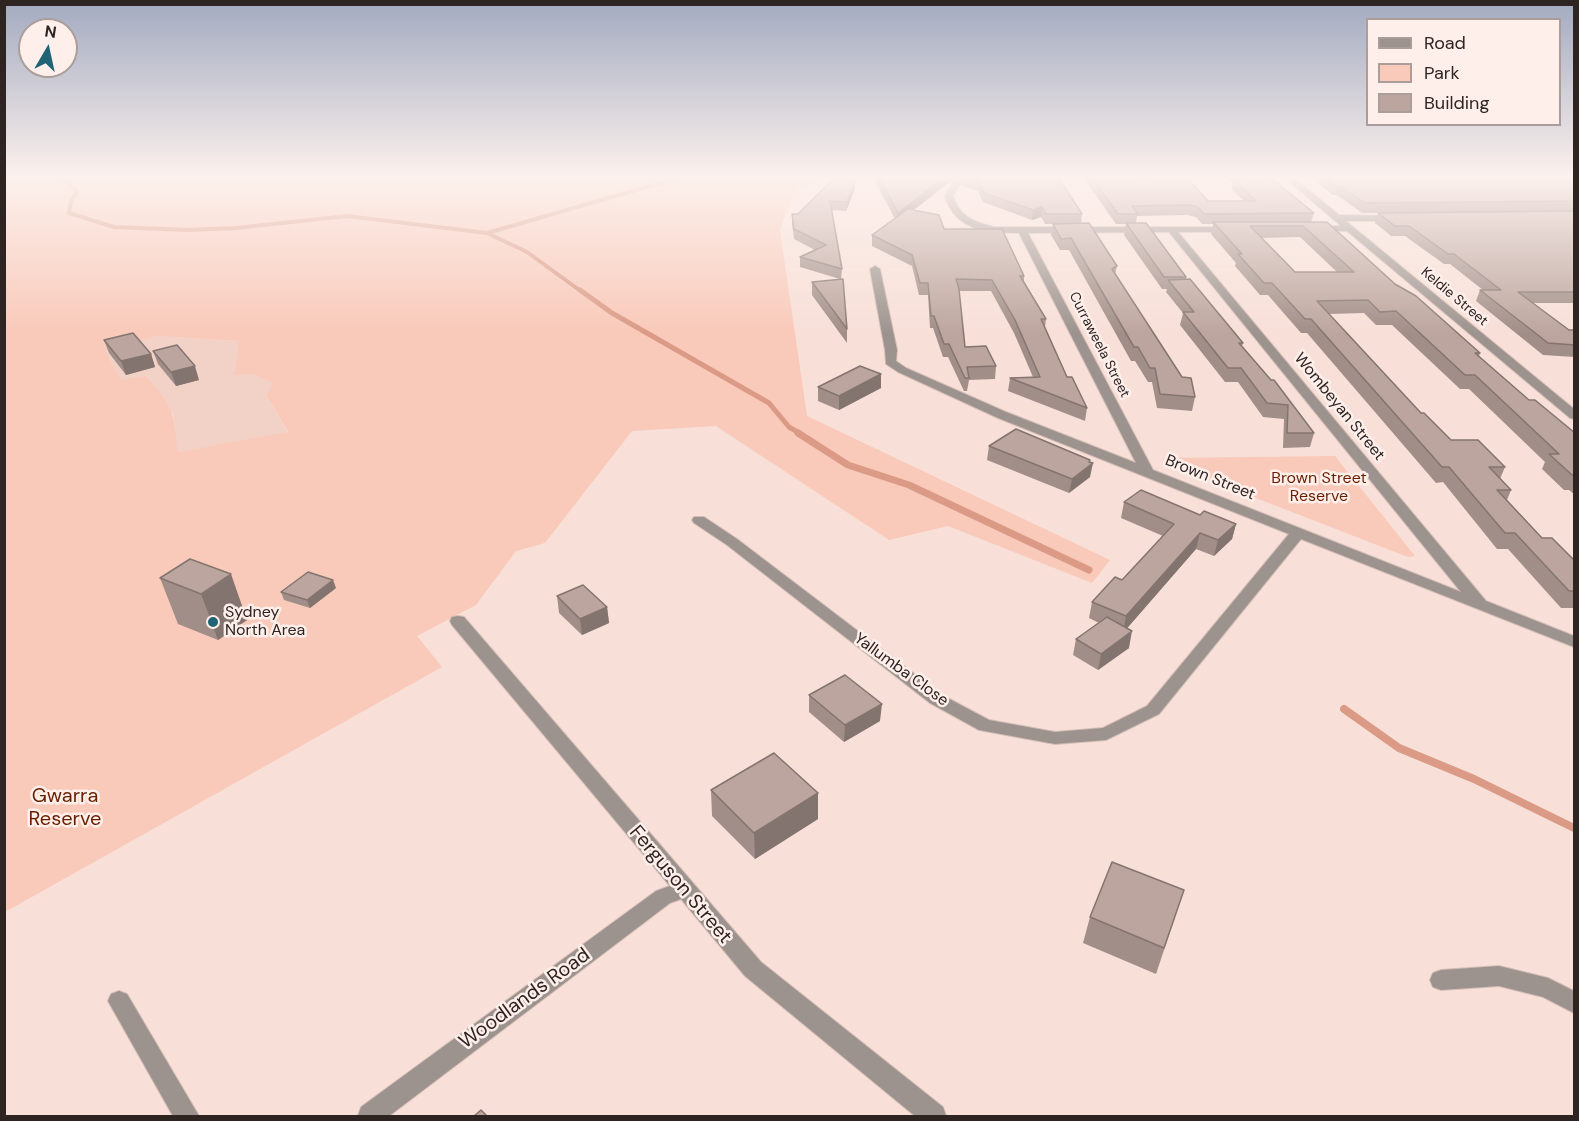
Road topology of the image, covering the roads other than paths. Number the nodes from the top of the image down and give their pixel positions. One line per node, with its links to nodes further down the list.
1 (991, 229): 5 (street)
2 (1225, 229): 4 (street)
3 (1352, 229): 7 (street, Keldie Street)
4 (1173, 230): 5 (street); 11 (street, Wombeyan Street)
5 (1023, 231): 8 (street, Curraweela Street)
6 (875, 269): 8 (street, Brown Street)
7 (1575, 415)
8 (1147, 472): 10 (street, Brown Street)
9 (699, 520): 10 (street, Yallumba Close)
10 (1298, 533): 11 (street, Brown Street)
11 (1480, 605): 13 (street, Brown Street)
12 (458, 621): 14 (street, Ferguson Street)
13 (1575, 642)
14 (684, 890): 19 (street, Woodlands Road); 20 (street, Ferguson Street)
15 (1441, 980): 17 (street)
16 (119, 1001): 18 (street)
17 (1575, 1003)
18 (187, 1116)
19 (370, 1116)
20 (934, 1116)

